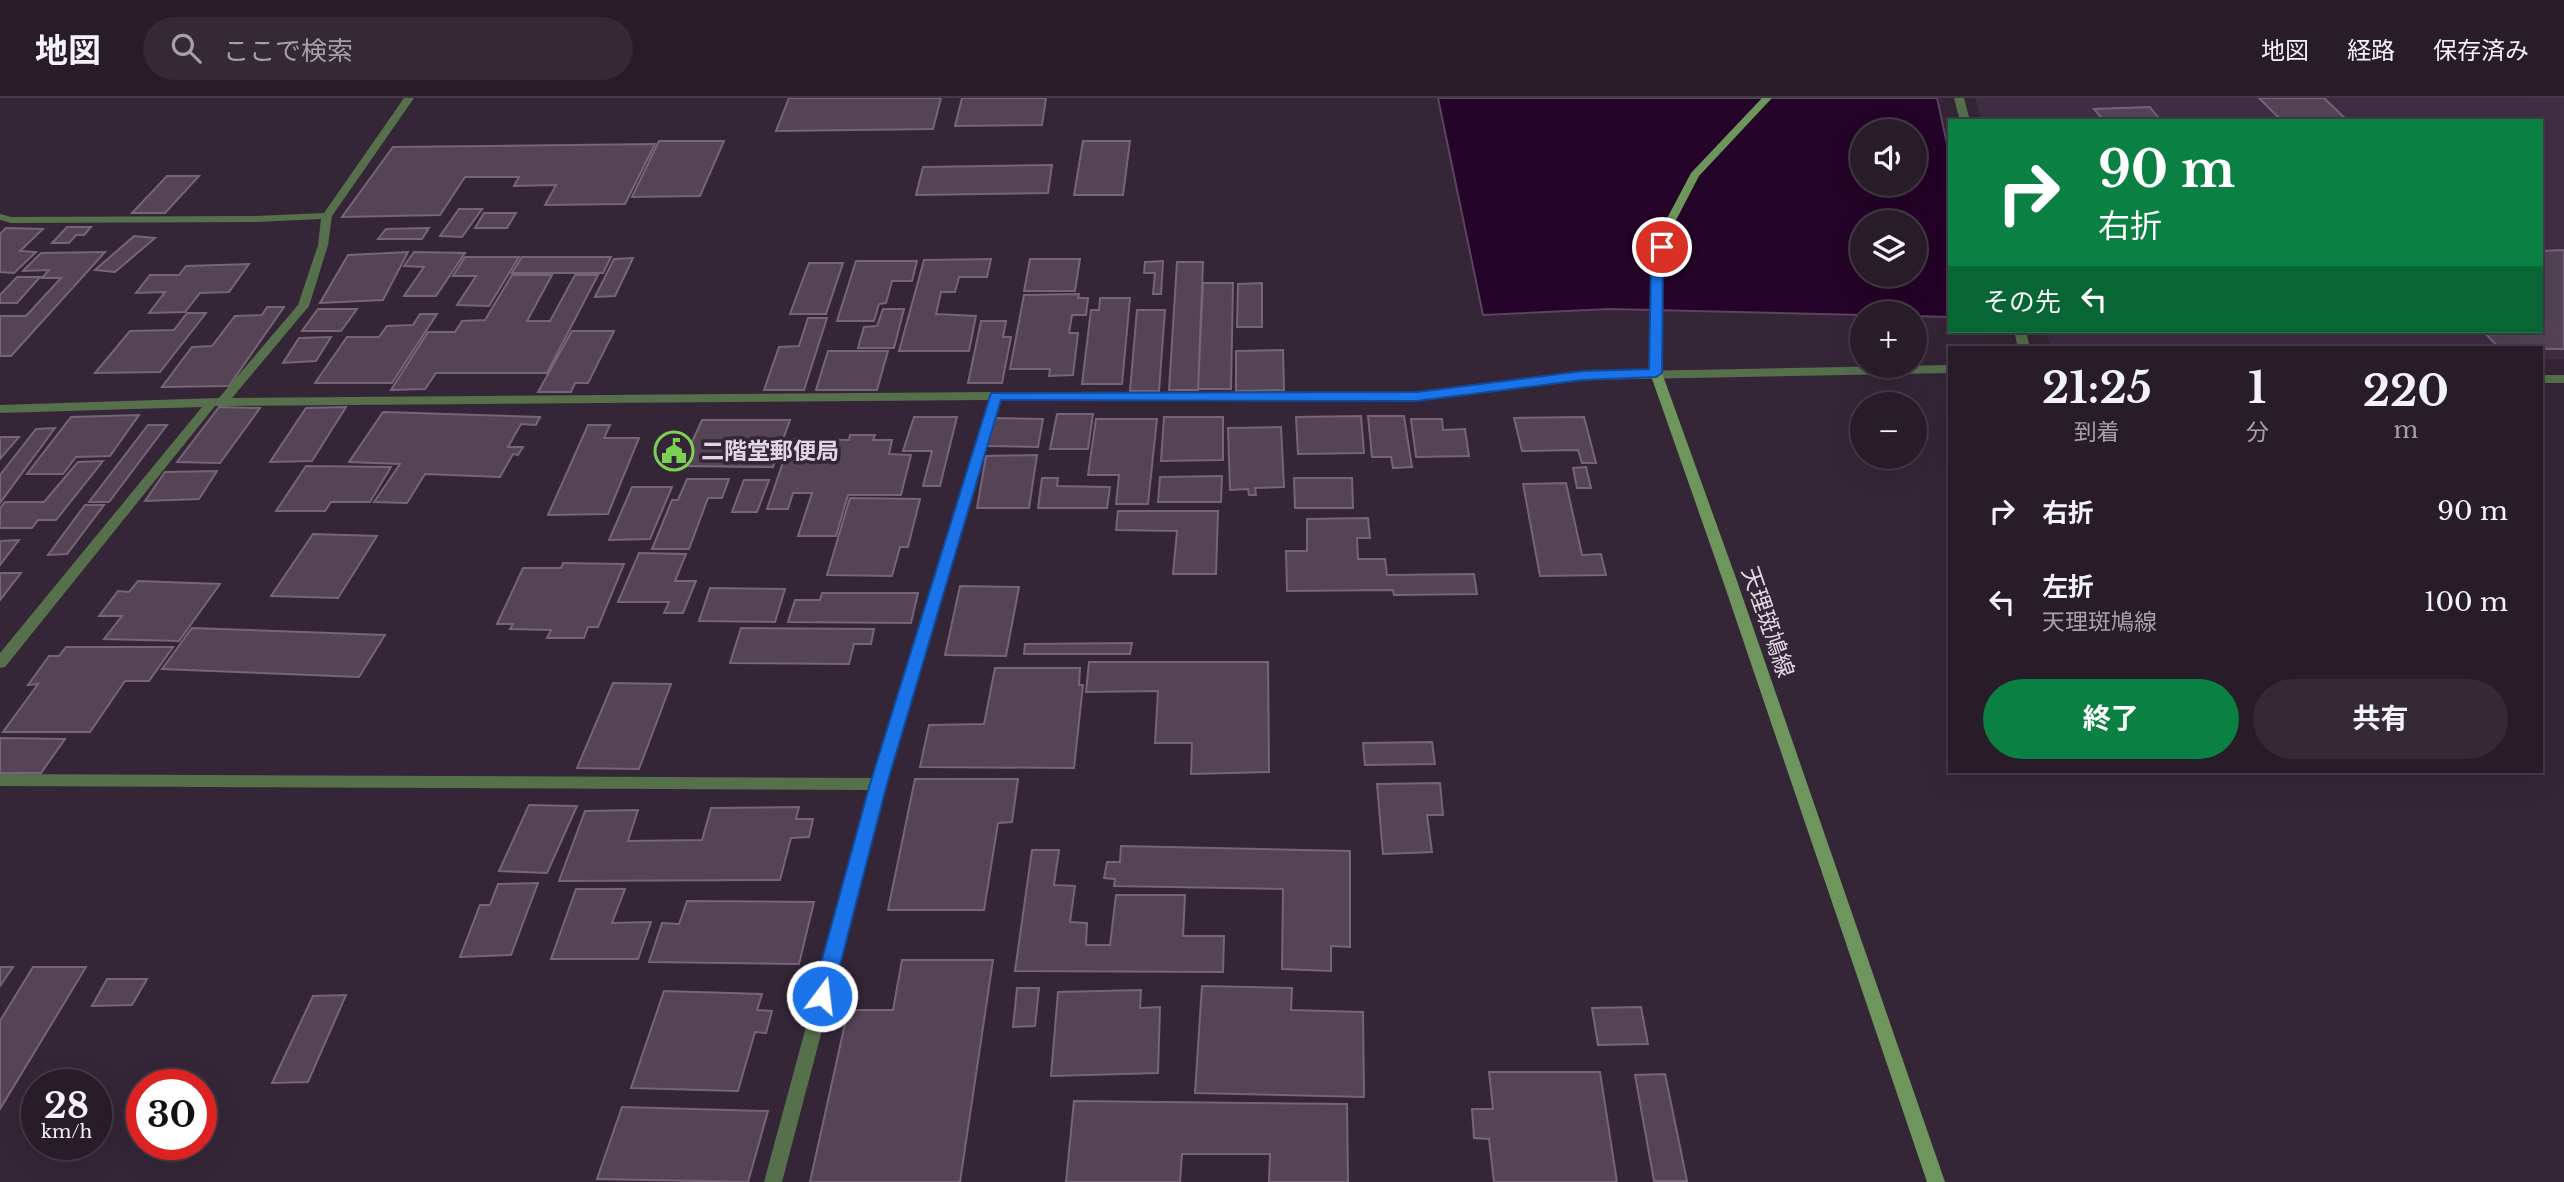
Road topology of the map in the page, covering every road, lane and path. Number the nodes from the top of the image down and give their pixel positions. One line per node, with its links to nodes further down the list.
1 (409, 98): 5 (street)
2 (1767, 98): 8 (main road, 天理斑鳩線)
3 (1959, 98): 4 (street)
4 (1964, 119)
5 (327, 216): 6 (street); 12 (street)
6 (0, 217)
7 (1948, 369): 8 (street)
8 (1656, 373): 11 (street); 18 (main road, 天理斑鳩線)
9 (2543, 379): 10 (street)
10 (2564, 379)
11 (996, 396): 12 (street); 16 (street)
12 (217, 402): 13 (street); 14 (street)
13 (0, 409)
14 (0, 663)
15 (0, 780): 16 (street)
16 (879, 784): 17 (street)
17 (773, 1182)
18 (1936, 1182)

